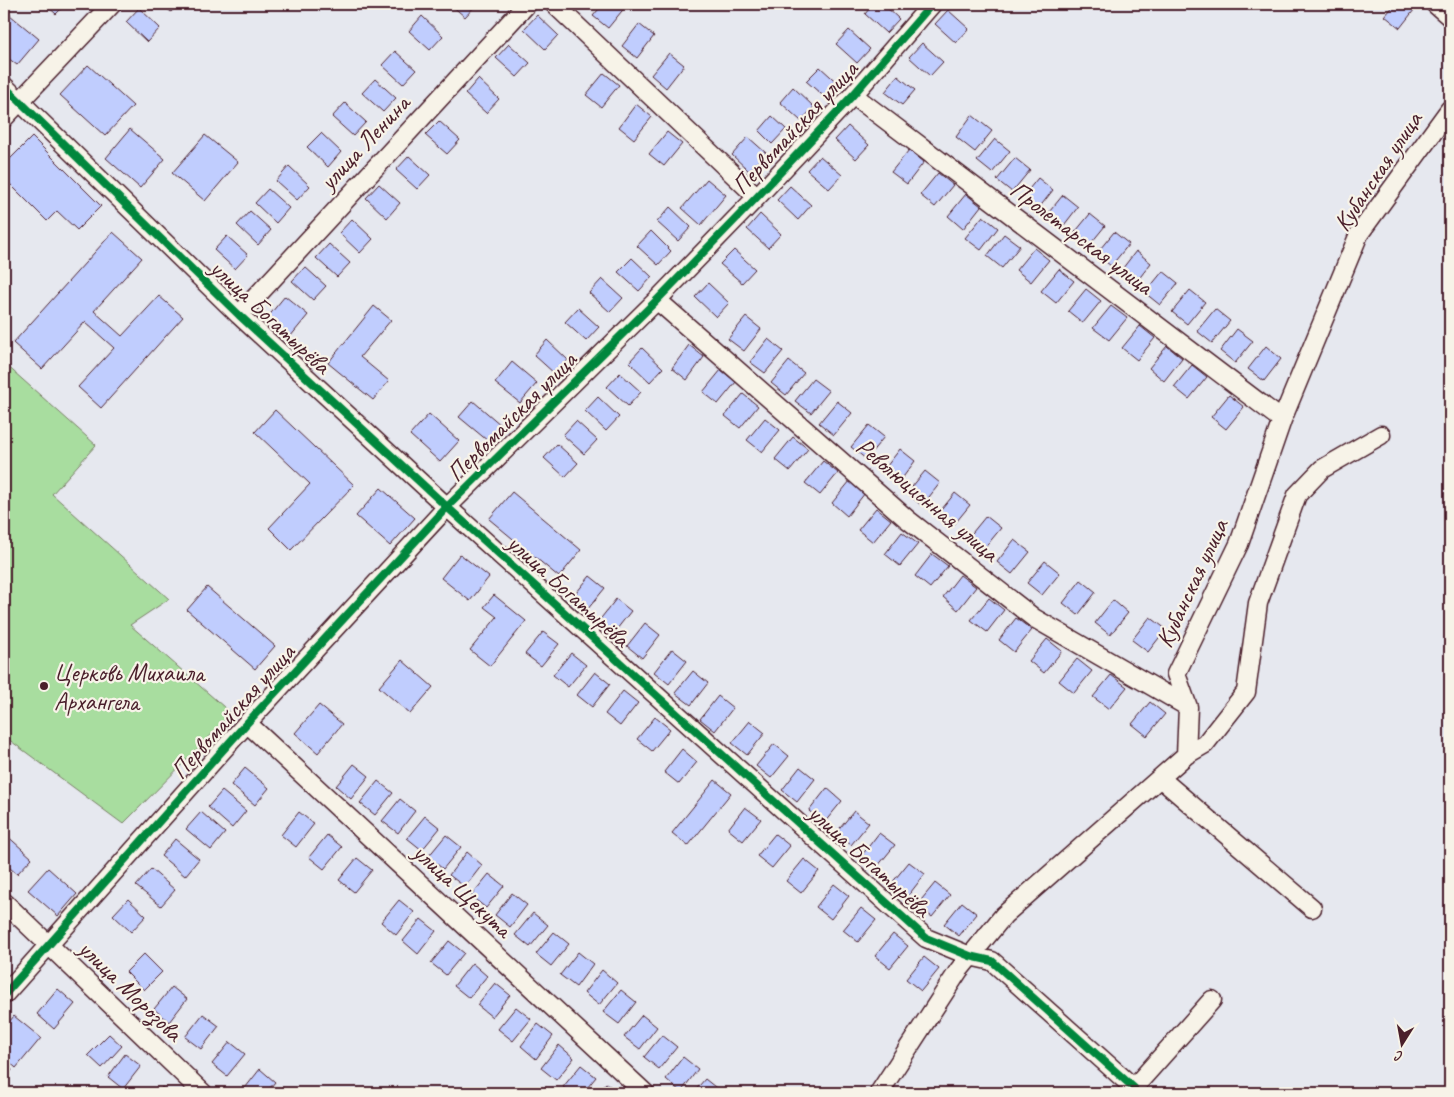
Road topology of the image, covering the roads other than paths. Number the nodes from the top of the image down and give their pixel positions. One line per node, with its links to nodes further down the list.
1 (112, 4): 9 (street)
2 (527, 4): 14 (street, улица Ленина)
3 (554, 4): 12 (street)
4 (932, 4): 8 (street, Первомайская улица)
5 (1435, 4): 6 (street)
6 (1450, 18)
7 (4, 86): 9 (street, улица Богатырёва)
8 (853, 95): 12 (street, Первомайская улица); 15 (street, Пролетарская улица)
9 (20, 101): 11 (street); 14 (street, улица Богатырёва)
10 (1450, 109): 15 (street, Кубанская улица)
11 (4, 118)
12 (756, 198): 13 (street, Первомайская улица)
13 (657, 300): 17 (street, Первомайская улица); 18 (street, Революционная улица)
14 (239, 315): 17 (street, улица Богатырёва)
15 (1282, 420): 18 (street, Кубанская улица)
16 (1381, 435): 20 (street)
17 (447, 507): 19 (street, Первомайская улица); 25 (street, улица Богатырёва)
18 (1188, 707): 20 (street, Кубанская улица)
19 (247, 723): 24 (street, Первомайская улица); 30 (street, улица Щекута)
20 (1186, 754): 21 (street)
21 (1160, 778): 23 (street); 25 (street)
22 (4, 902): 24 (street, улица Морозова)
23 (1312, 908)
24 (48, 944): 26 (street, Первомайская улица); 29 (street, улица Морозова)
25 (970, 956): 28 (street, улица Богатырёва); 31 (street)
26 (4, 995)
27 (1212, 1000): 28 (street)
28 (1131, 1090)
29 (202, 1093)
30 (645, 1093)
31 (879, 1093)

